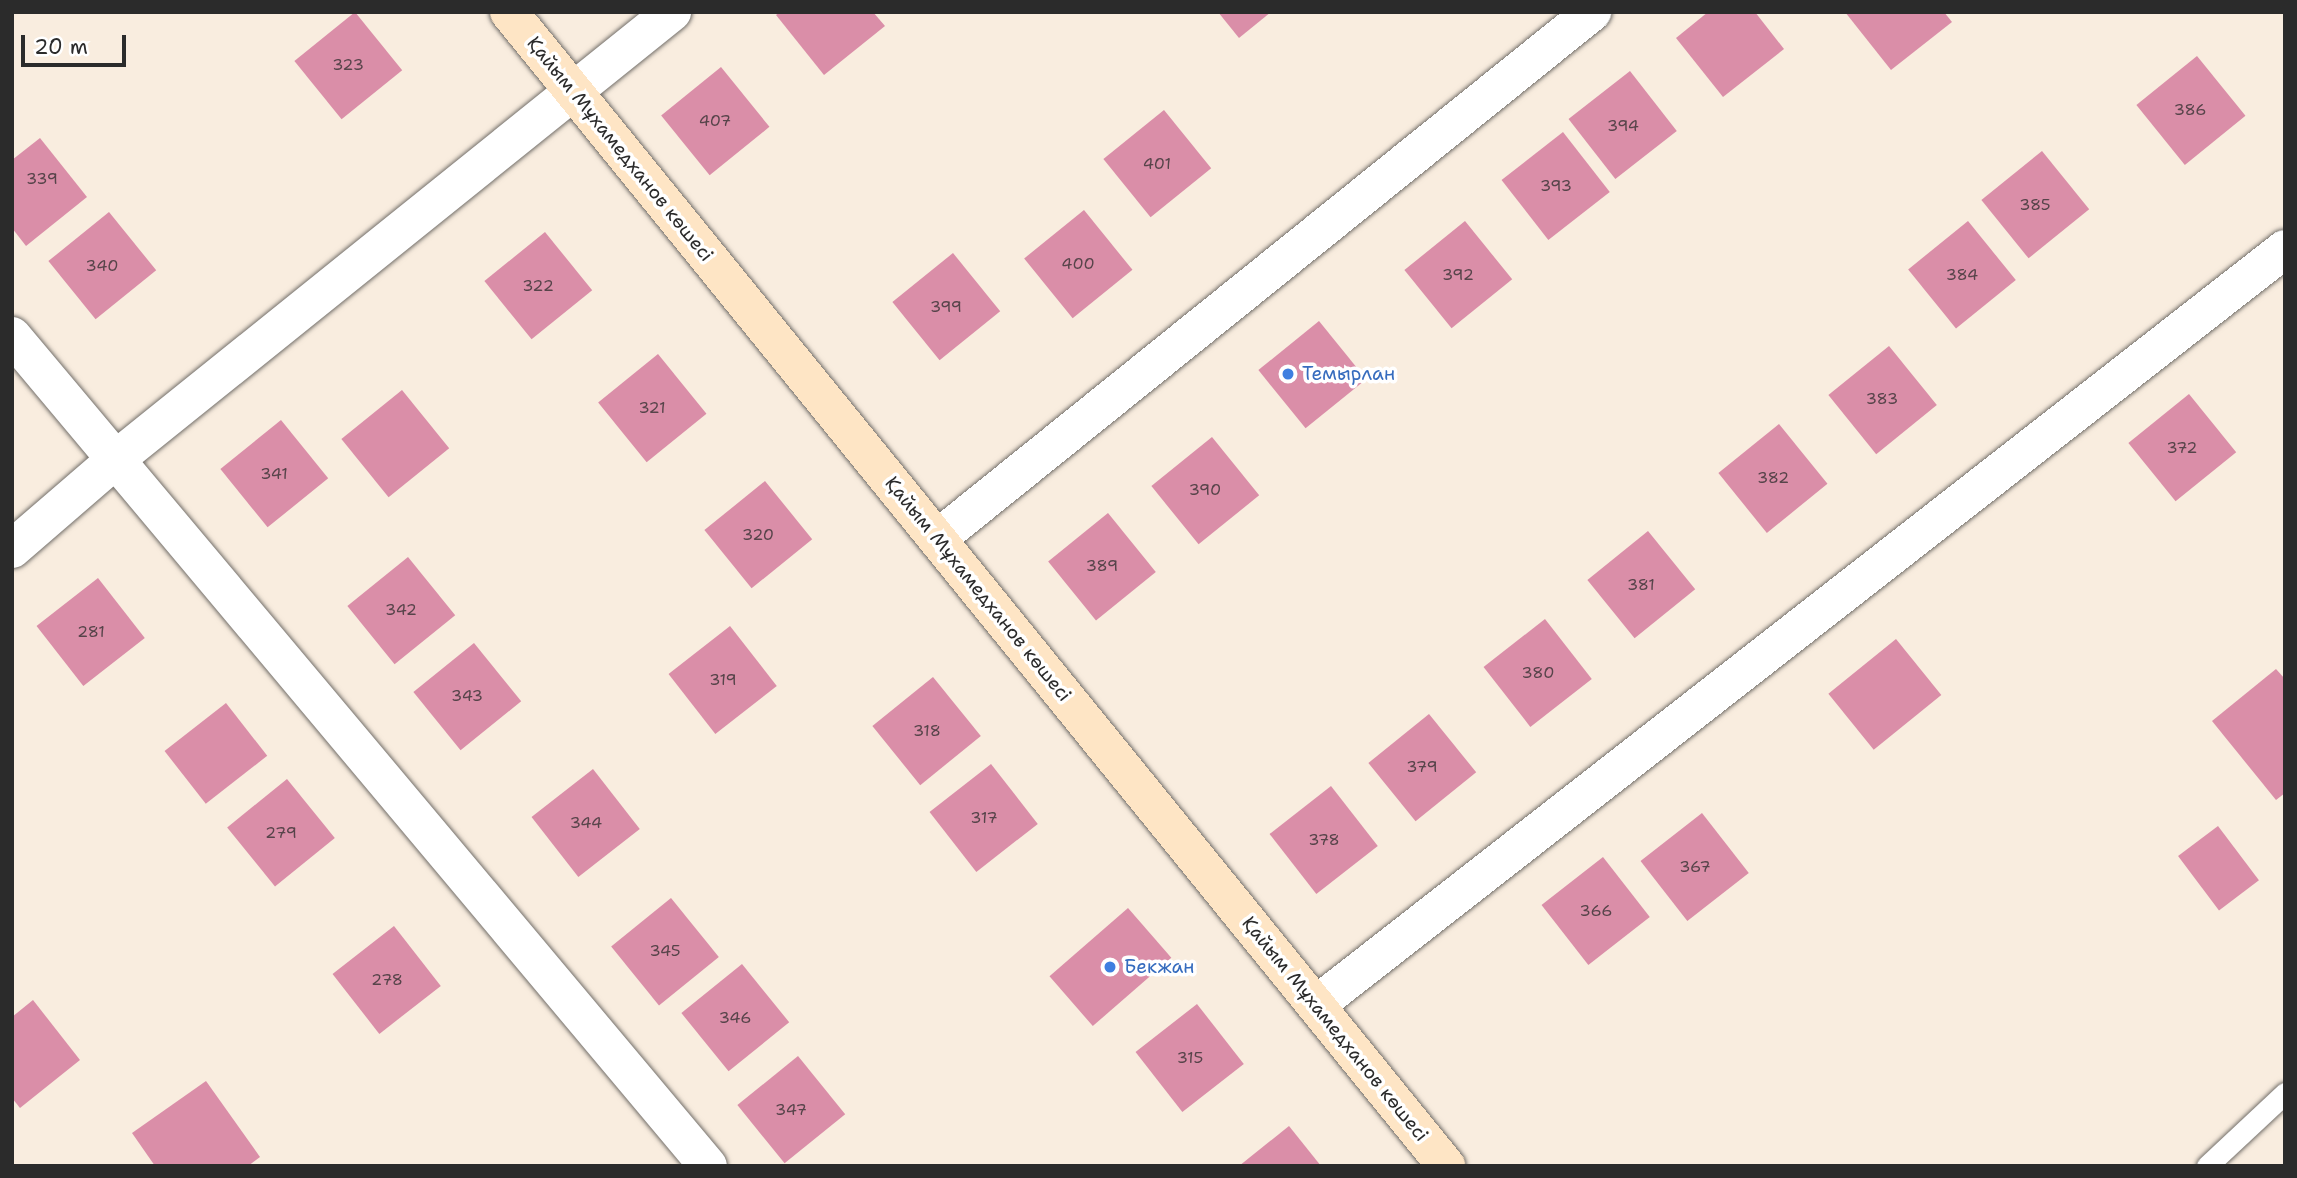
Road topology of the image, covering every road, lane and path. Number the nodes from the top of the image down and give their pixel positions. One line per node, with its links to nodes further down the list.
1 (509, 12): 4 (street, Қайым Мұхамедханов көшесі)
2 (672, 12): 4 (street)
3 (1592, 12): 8 (street)
4 (573, 92): 7 (street); 8 (street, Қайым Мұхамедханов көшесі)
5 (2285, 249): 10 (street)
6 (12, 336): 7 (street)
7 (115, 460): 9 (street); 12 (street)
8 (937, 539): 10 (street, Қайым Мұхамедханов көшесі)
9 (12, 549)
10 (1316, 1005): 13 (street, Қайым Мұхамедханов көшесі)
11 (2285, 1093): 14 (lane)
12 (708, 1166)
13 (1446, 1166)
14 (2207, 1166)

